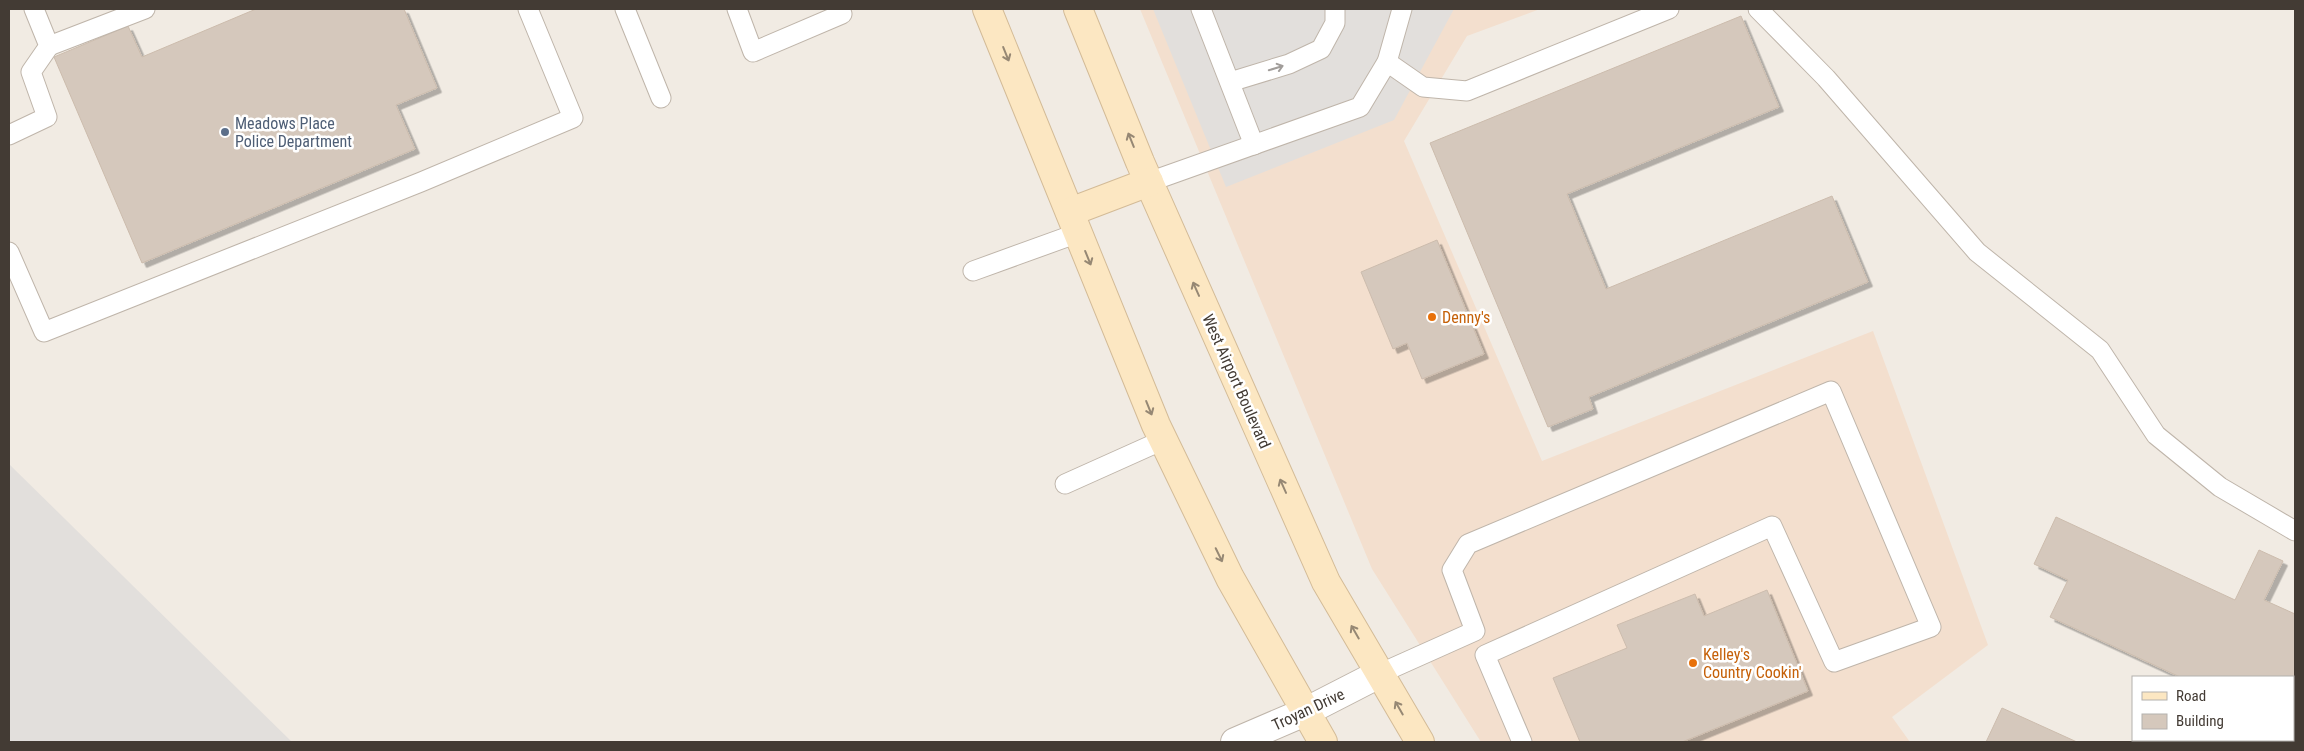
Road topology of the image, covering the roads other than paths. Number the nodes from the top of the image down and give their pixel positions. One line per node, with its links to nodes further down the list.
1 (34, 9): 14 (lane)
2 (146, 9): 14 (lane)
3 (528, 9): 22 (lane)
4 (625, 9): 17 (lane)
5 (737, 9): 6 (lane)
6 (840, 9)
7 (988, 9): 21 (main road, one-way to 21)
8 (1078, 9): 20 (main road, West Airport Boulevard, one-way to 8)
9 (1201, 9): 16 (lane)
10 (1335, 9): 16 (lane, one-way to 10)
11 (1402, 9): 15 (lane)
12 (1669, 9): 15 (lane)
13 (1758, 9): 26 (lane)
14 (49, 46): 18 (lane)
15 (1387, 62): 19 (lane)
16 (1230, 82): 19 (lane)
17 (661, 98)
18 (9, 135)
19 (1254, 144): 20 (lane)
20 (1149, 182): 21 (main road); 29 (main road, West Airport Boulevard, one-way to 20)
21 (1074, 223): 23 (lane); 24 (main road, one-way to 24)
22 (9, 252)
23 (973, 270)
24 (1163, 440): 25 (lane); 30 (main road, one-way to 30)
25 (1065, 484)
26 (2295, 530)
27 (1475, 632): 28 (lane); 28 (lane); 29 (lane)
28 (1485, 655): 34 (lane)
29 (1380, 674): 30 (street, Troyan Drive); 33 (main road, West Airport Boulevard, one-way to 29)
30 (1305, 712): 31 (street, Troyan Drive); 32 (main road)
31 (1235, 742)
32 (1323, 742)
33 (1420, 742)
34 (1522, 742)

